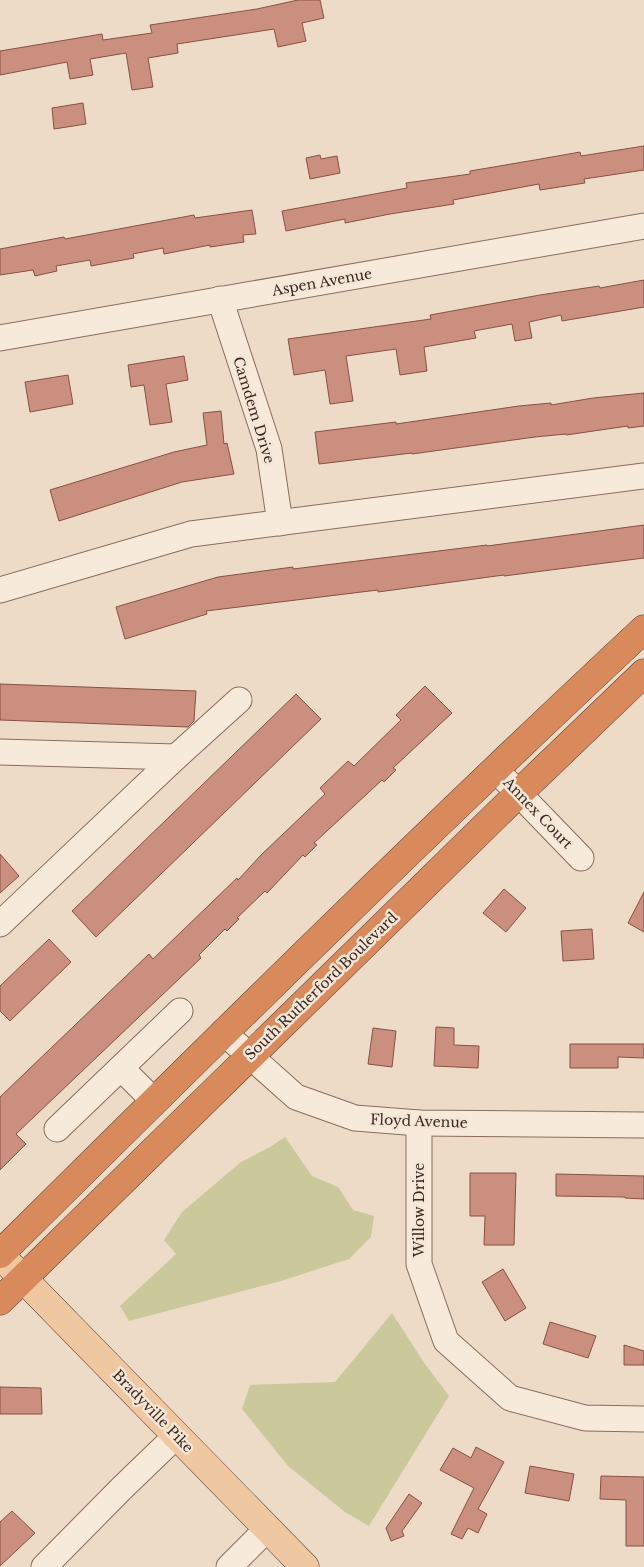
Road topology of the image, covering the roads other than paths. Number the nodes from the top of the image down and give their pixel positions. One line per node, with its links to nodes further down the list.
1 (644, 226): 2 (street, Aspen Avenue)
2 (220, 299): 3 (street, Aspen Avenue); 5 (street, Camdem Drive)
3 (0, 338)
4 (644, 476): 5 (street)
5 (280, 523): 6 (street)
6 (0, 590)
7 (644, 629): 12 (highway)
8 (644, 673): 13 (highway, South Rutherford Boulevard)
9 (239, 700): 11 (street)
10 (0, 752): 11 (street)
11 (176, 757): 15 (street)
12 (495, 769): 13 (street, Annex Court); 17 (highway)
13 (519, 793): 14 (street, Annex Court); 18 (highway, South Rutherford Boulevard)
14 (581, 858)
15 (0, 924)
16 (180, 1011): 19 (street)
17 (223, 1032): 18 (street, Floyd Avenue); 20 (highway)
18 (249, 1056): 21 (street, Floyd Avenue); 25 (highway, South Rutherford Boulevard)
19 (121, 1068): 20 (street); 23 (street)
20 (154, 1101): 24 (highway)
21 (418, 1123): 22 (street, Floyd Avenue); 27 (street, Willow Drive)
22 (644, 1125)
23 (57, 1129)
24 (0, 1254): 25 (main road, Bradyville Pike)
25 (23, 1278): 26 (highway, South Rutherford Boulevard); 28 (main road, Bradyville Pike)
26 (0, 1301)
27 (644, 1418)
28 (177, 1435): 29 (main road, Bradyville Pike); 30 (street)
29 (268, 1528): 31 (street); 32 (main road, Bradyville Pike)
30 (44, 1567)
31 (229, 1567)
32 (306, 1567)

